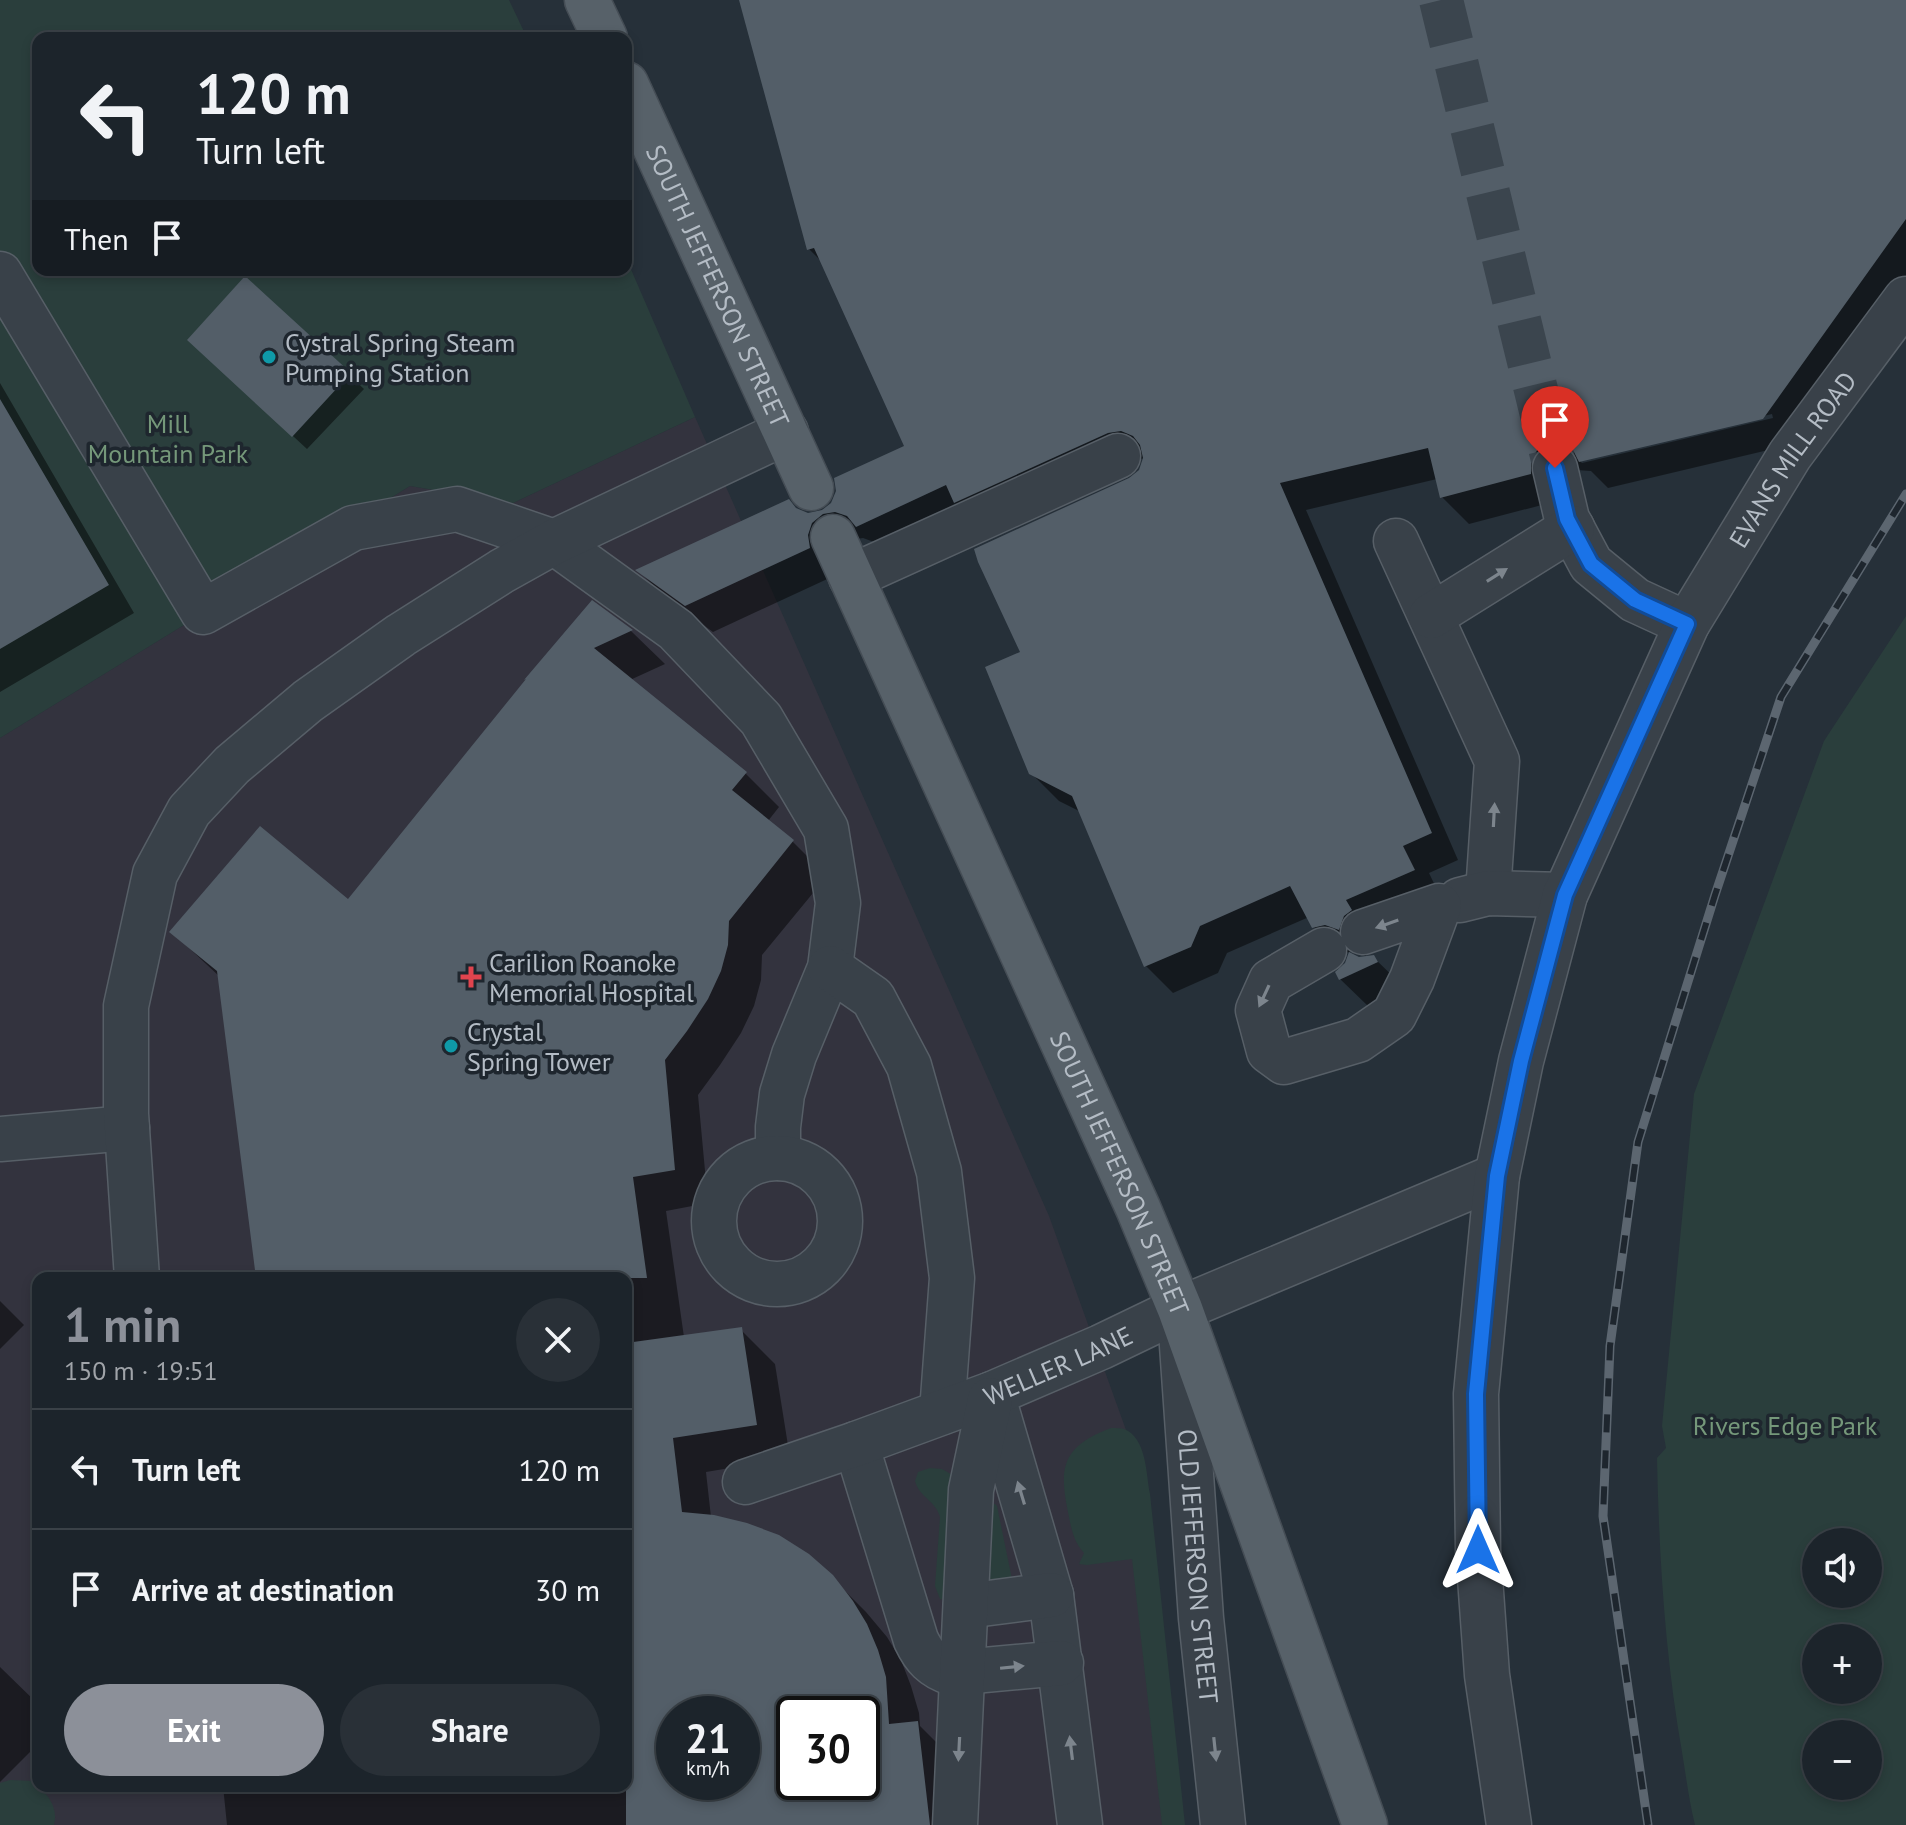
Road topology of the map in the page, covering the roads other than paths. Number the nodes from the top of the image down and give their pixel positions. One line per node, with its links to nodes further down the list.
1 (587, 0): 2 (main road)
2 (602, 32)
3 (632, 97): 6 (main road, SOUTH JEFFERSON STREET)
4 (0, 274): 13 (street)
5 (1906, 299): 16 (street, EVANS MILL ROAD)
6 (786, 432): 9 (main road, SOUTH JEFFERSON STREET); 13 (street)
7 (1118, 456): 14 (street)
8 (1555, 468): 10 (street)
9 (811, 488)
10 (1572, 528): 15 (street, one-way to 10); 16 (street)
11 (833, 537): 14 (main road, SOUTH JEFFERSON STREET)
12 (1396, 541): 15 (street)
13 (554, 542): 22 (street); 23 (street)
14 (851, 577): 28 (main road, SOUTH JEFFERSON STREET)
15 (1431, 616): 17 (street, one-way to 15)
16 (1687, 624): 18 (street, EVANS MILL ROAD)
17 (1488, 893): 18 (street); 19 (street)
18 (1565, 895): 26 (street, EVANS MILL ROAD)
19 (1439, 906): 20 (street, one-way to 20); 21 (street, one-way to 19)
20 (1363, 932)
21 (1324, 950)
22 (830, 968): 25 (street); 30 (street)
23 (127, 1128): 24 (street); 27 (street)
24 (0, 1139)
25 (778, 1158)
26 (1497, 1176): 28 (street, WELLER LANE); 41 (street, EVANS MILL ROAD)
27 (137, 1272)
28 (1180, 1309): 29 (street, WELLER LANE); 37 (main road, SOUTH JEFFERSON STREET); 40 (street, OLD JEFFERSON STREET, one-way to 40)
29 (992, 1394): 30 (street, WELLER LANE); 33 (street, one-way to 29); 34 (street)
30 (942, 1412): 31 (street, WELLER LANE)
31 (856, 1444): 32 (street, WELLER LANE); 36 (street)
32 (745, 1482)
33 (1051, 1595): 34 (street); 35 (street)
34 (966, 1606): 36 (street)
35 (1061, 1663): 36 (street, one-way to 35); 39 (street, one-way to 35)
36 (963, 1672): 38 (street, one-way to 38)
37 (1364, 1822)
38 (955, 1825)
39 (1080, 1825)
40 (1223, 1825)
41 (1509, 1825)

